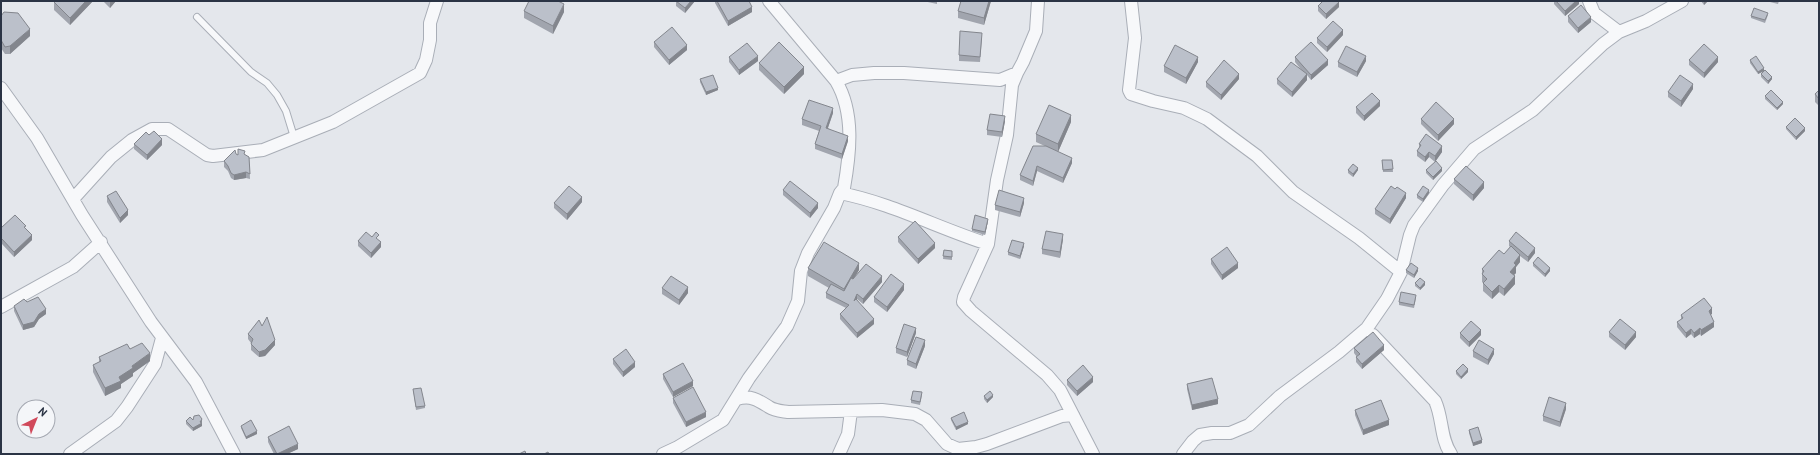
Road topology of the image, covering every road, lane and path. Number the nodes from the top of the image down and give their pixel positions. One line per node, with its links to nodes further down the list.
1 (437, 1): 12 (street)
2 (769, 1): 10 (street)
3 (1038, 1): 9 (street)
4 (1131, 1): 17 (street)
5 (1589, 1): 8 (street)
6 (1682, 1): 8 (street)
7 (197, 17): 12 (lane)
8 (1619, 32): 17 (street)
9 (1016, 73): 10 (street); 16 (street)
10 (836, 82): 13 (street)
11 (1, 88): 14 (street)
12 (294, 137): 14 (street)
13 (840, 193): 16 (street); 21 (street)
14 (73, 199): 15 (street)
15 (101, 242): 18 (street); 20 (street)
16 (988, 244): 23 (street)
17 (1401, 272): 19 (street)
18 (1, 307)
19 (1367, 328): 29 (street); 30 (street)
20 (162, 338): 24 (street); 25 (street)
21 (737, 399): 22 (street); 26 (street)
22 (851, 411): 23 (street); 27 (street)
23 (1073, 415): 28 (street)
24 (70, 454)
25 (234, 454)
26 (663, 454)
27 (839, 454)
28 (1093, 454)
29 (1184, 454)
30 (1450, 454)

